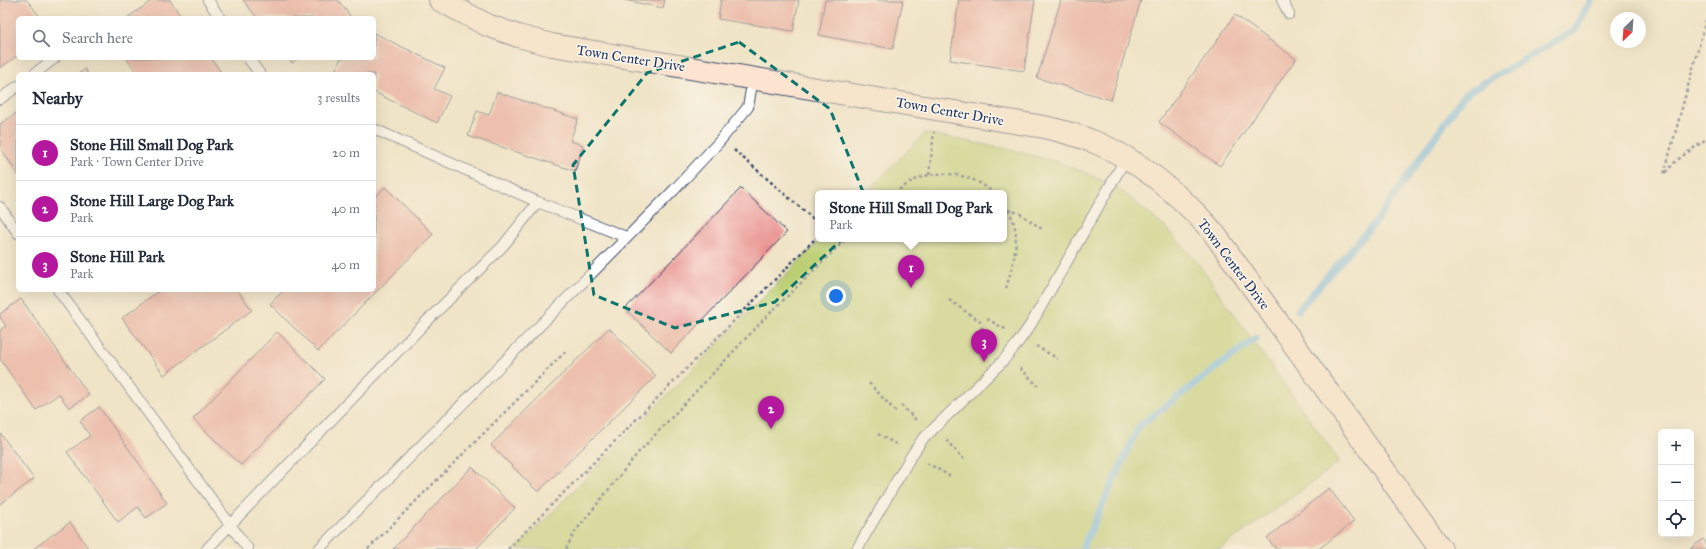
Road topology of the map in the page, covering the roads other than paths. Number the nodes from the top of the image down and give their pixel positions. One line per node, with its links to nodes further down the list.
1 (208, 0): 5 (lane)
2 (1282, 0): 4 (lane)
3 (453, 3): 10 (street, Town Center Drive)
4 (1289, 14)
5 (219, 16)
6 (52, 60): 8 (lane)
7 (250, 60): 9 (lane)
8 (37, 72)
9 (258, 72)
10 (753, 78): 14 (street, Town Center Drive); 18 (lane)
11 (16, 87): 12 (lane)
12 (0, 99)
13 (376, 130): 15 (lane)
14 (1126, 158): 24 (lane); 25 (street, Town Center Drive)
15 (538, 202): 18 (lane); 20 (lane)
16 (0, 207): 17 (lane)
17 (16, 230)
18 (626, 237): 23 (lane)
19 (59, 292): 20 (lane)
20 (230, 526): 21 (lane); 22 (lane)
21 (207, 549)
22 (248, 549)
23 (319, 549)
24 (857, 549)
25 (1441, 549)

